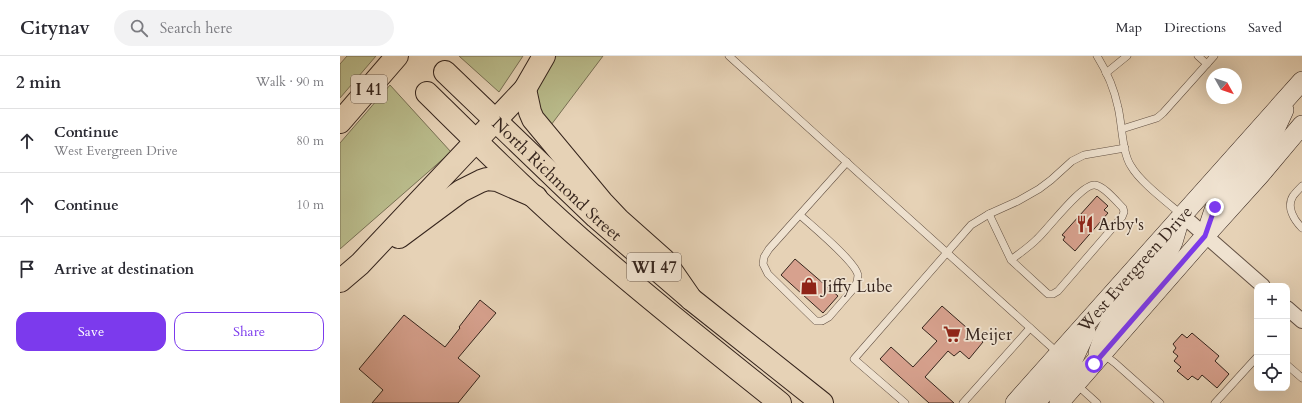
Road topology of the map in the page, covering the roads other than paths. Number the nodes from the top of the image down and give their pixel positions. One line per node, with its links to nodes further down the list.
1 (397, 56): 16 (main road, I 41)
2 (544, 56): 12 (main road)
3 (729, 56): 21 (lane)
4 (1097, 56): 10 (lane)
5 (1126, 56): 10 (lane)
6 (1198, 56): 8 (lane)
7 (1214, 56): 8 (lane)
8 (1207, 64): 18 (lane)
9 (446, 72): 15 (main road, North Richmond Street / WI 47)
10 (1106, 73): 18 (lane)
11 (1302, 81): 14 (street, West Evergreen Drive)
12 (525, 89): 15 (main road); 34 (main road)
13 (427, 93): 19 (main road, North Richmond Street / WI 47)
14 (1289, 96): 25 (street, West Evergreen Drive); 28 (street)
15 (496, 120): 19 (main road); 34 (main road, North Richmond Street / WI 47)
16 (340, 122)
17 (1302, 125): 28 (street, West Evergreen Drive)
18 (1122, 129): 20 (lane)
19 (476, 141): 23 (main road, North Richmond Street / WI 47); 31 (main road)
20 (1125, 148): 24 (lane); 25 (lane)
21 (847, 162): 26 (lane); 29 (lane)
22 (1302, 186): 27 (lane)
23 (536, 197): 31 (main road); 45 (main road, North Richmond Street / WI 47)
24 (988, 214): 29 (lane); 30 (lane)
25 (1182, 214): 28 (street); 36 (street, West Evergreen Drive); 40 (street)
26 (800, 215): 26 (lane)
27 (1302, 228)
28 (1205, 236): 33 (street); 40 (street, West Evergreen Drive)
29 (948, 253): 38 (lane); 47 (lane)
30 (1011, 260): 30 (lane)
31 (360, 264): 32 (main road)
32 (340, 281)
33 (1260, 283)
34 (691, 299): 46 (main road, North Richmond Street / WI 47)
35 (1290, 311): 37 (street)
36 (1094, 314): 39 (street, West Evergreen Drive); 50 (street)
37 (1302, 321)
38 (1030, 328): 39 (lane); 48 (lane)
39 (1059, 354): 49 (street, West Evergreen Drive)
40 (1099, 359): 44 (street, West Evergreen Drive); 53 (lane)
41 (1254, 360): 54 (lane)
42 (1290, 368): 43 (lane)
43 (1302, 378)
44 (1076, 384): 51 (street, West Evergreen Drive); 52 (lane)
45 (780, 403)
46 (822, 403)
47 (905, 403)
48 (963, 403)
49 (1015, 403)
50 (1035, 403)
51 (1059, 403)
52 (1097, 403)
53 (1160, 403)
54 (1215, 403)

